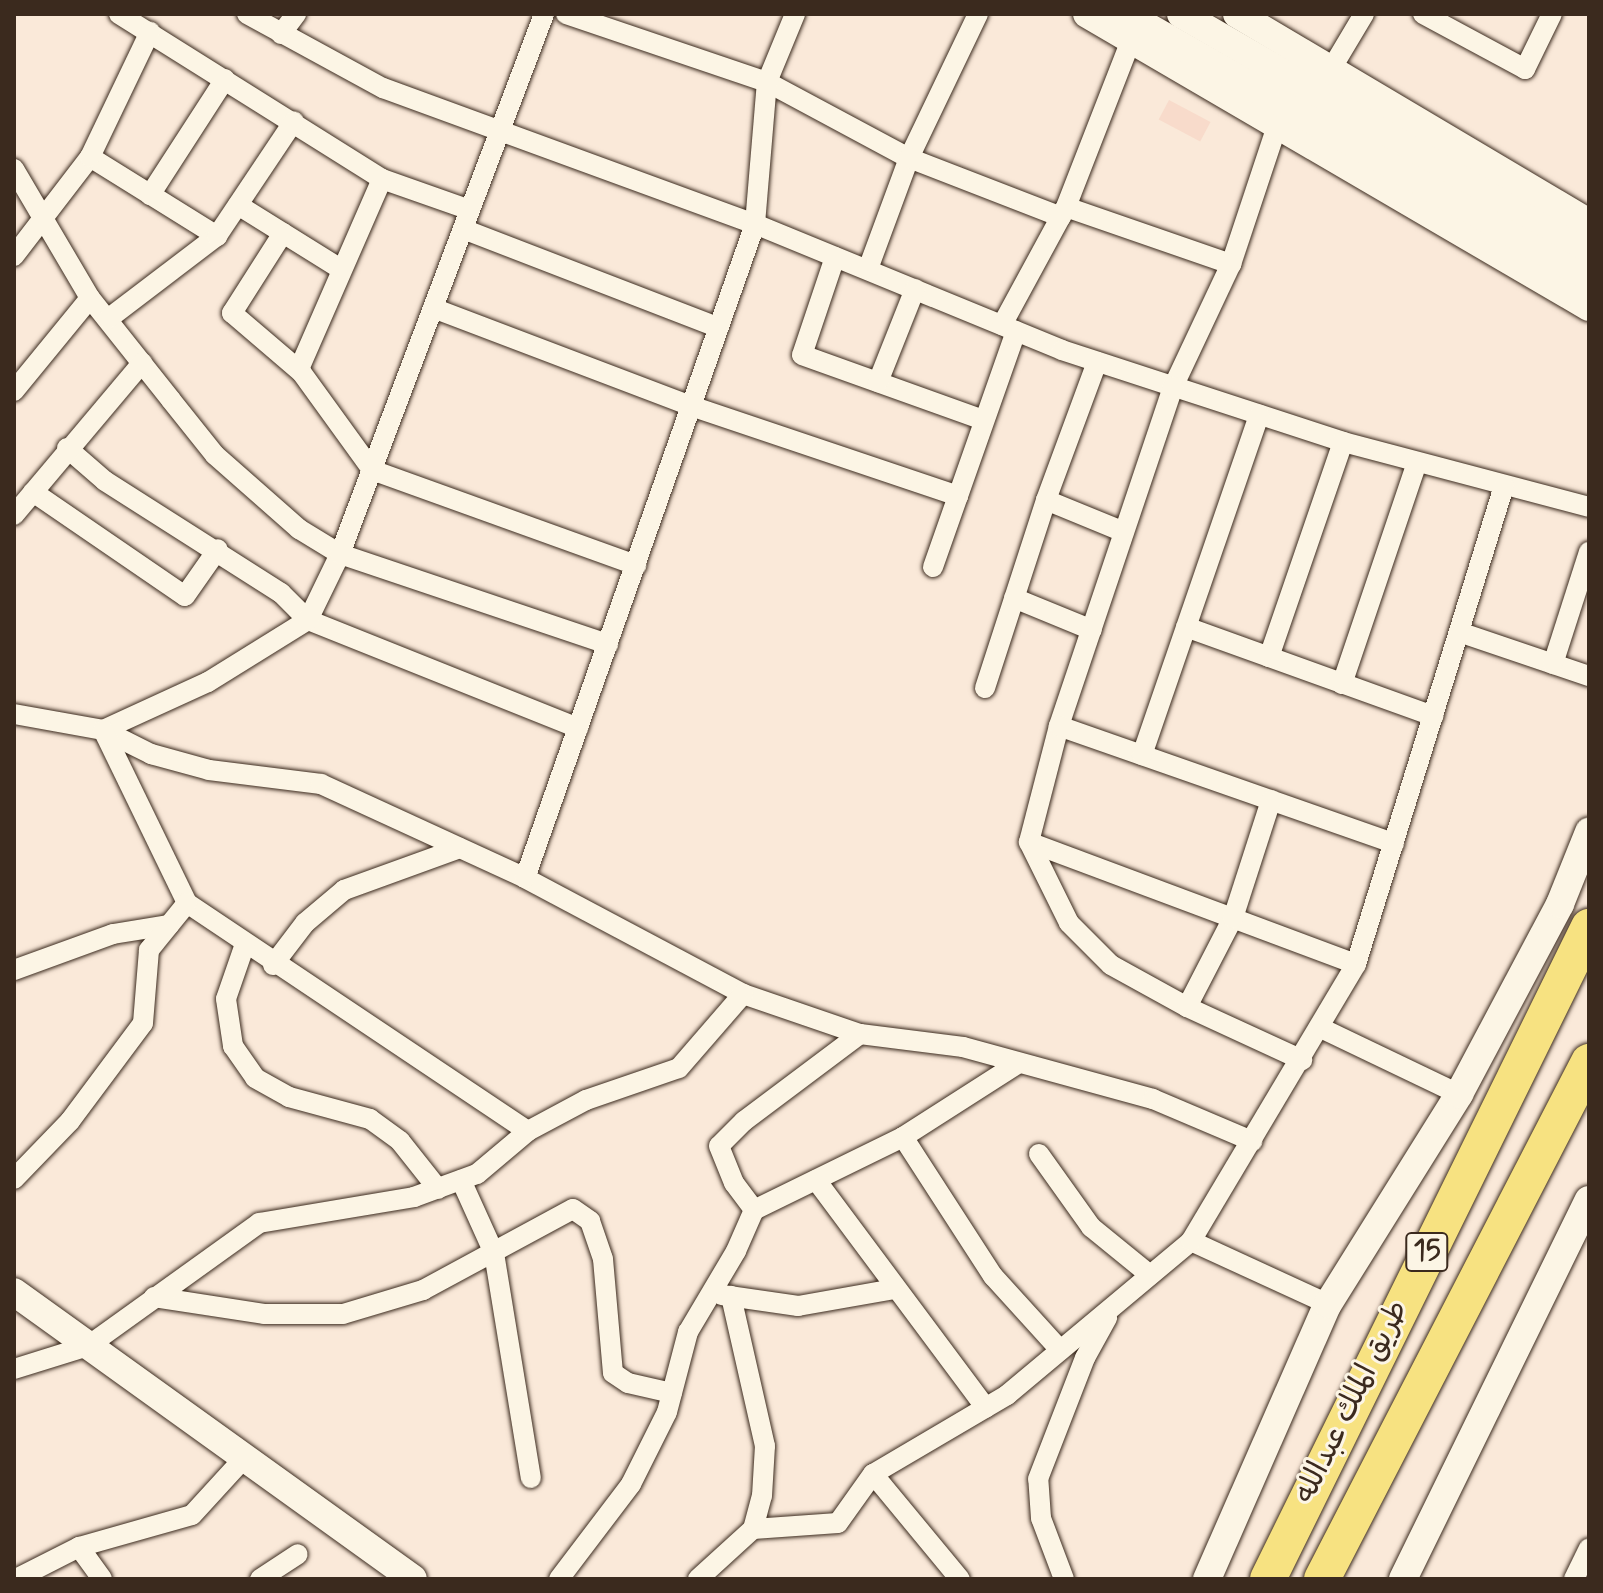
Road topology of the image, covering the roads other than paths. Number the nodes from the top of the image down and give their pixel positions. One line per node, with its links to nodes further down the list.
1 (119, 14): 15 (street)
2 (247, 14): 16 (street)
3 (296, 14): 16 (street)
4 (544, 14): 22 (street)
5 (566, 14): 19 (street)
6 (795, 14): 19 (street)
7 (978, 14): 24 (street)
8 (1087, 14): 14 (main road)
9 (1181, 14): 36 (main road)
10 (1237, 14): 17 (main road)
11 (1364, 14): 17 (street)
12 (1423, 14): 13 (street)
13 (1552, 14)
14 (1128, 27): 21 (main road); 29 (street); 42 (main road)
15 (150, 32): 18 (street); 23 (street)
16 (281, 34): 22 (street)
17 (1333, 66): 32 (main road)
18 (225, 79): 20 (street); 27 (street)
19 (767, 82): 24 (street); 33 (street)
20 (294, 121): 26 (street); 28 (street)
21 (1277, 126): 39 (street); 45 (main road)
22 (500, 131): 30 (street); 33 (street)
23 (90, 157): 27 (street); 31 (street)
24 (909, 158): 29 (street); 41 (street)
25 (14, 169): 31 (street)
26 (382, 179): 30 (street); 40 (street)
27 (150, 195): 35 (street)
28 (238, 205): 34 (street); 35 (street)
29 (1063, 212): 39 (street); 49 (street)
30 (466, 220): 46 (street); 48 (street)
31 (42, 221): 37 (street); 44 (street)
32 (1589, 223)
33 (755, 224): 38 (street); 48 (street)
34 (283, 233): 40 (street); 52 (street)
35 (217, 236): 47 (street)
36 (1589, 249)
37 (14, 256)
38 (835, 257): 41 (street); 53 (street)
39 (1231, 264): 55 (street)
40 (341, 269): 52 (street)
41 (868, 269): 43 (street)
42 (1589, 277)
43 (915, 289): 49 (street); 53 (street)
44 (90, 298): 47 (street); 54 (street)
45 (1589, 307)
46 (433, 308): 56 (street); 62 (street)
47 (108, 319): 51 (street)
48 (719, 328): 56 (street)
49 (1009, 328): 50 (street); 58 (street)
50 (1097, 362): 55 (street); 66 (street)
51 (142, 363): 60 (street); 72 (street)
52 (301, 372): 62 (street)
53 (878, 382): 58 (street)
54 (15, 386)
55 (1173, 387): 57 (street); 69 (street)
56 (691, 406): 65 (street); 73 (street)
57 (1259, 415): 59 (street); 77 (street)
58 (984, 420): 65 (street)
59 (1343, 442): 61 (street); 81 (street)
60 (67, 448): 64 (street); 70 (street)
61 (1417, 463): 63 (street); 84 (street)
62 (372, 470): 72 (street); 73 (street)
63 (1504, 486): 67 (street); 79 (street)
64 (33, 492): 68 (street); 70 (street)
65 (958, 496): 74 (street)
66 (1046, 500): 69 (street); 75 (street)
67 (1589, 507)
68 (14, 515)
69 (1124, 532): 78 (street)
70 (218, 549): 76 (street)
71 (1589, 552): 82 (street)
72 (340, 554): 76 (street); 80 (street)
73 (636, 565): 80 (street)
74 (933, 567)
75 (1014, 598): 78 (street); 85 (street)
76 (308, 620): 89 (street); 90 (street)
77 (1186, 627): 81 (street); 91 (street)
78 (1092, 630): 88 (street)
79 (1459, 632): 82 (street); 87 (street)
80 (608, 644): 89 (street)
81 (1269, 657): 84 (street)
82 (1553, 664): 83 (street)
83 (1589, 676)
84 (1342, 684): 87 (street)
85 (985, 688)
86 (14, 714): 90 (street)
87 (1433, 716): 95 (street)
88 (1059, 726): 91 (street); 94 (street)
89 (578, 728): 98 (street)
90 (103, 730): 96 (street); 99 (street)
91 (1142, 755): 92 (street)
92 (1271, 800): 95 (street); 101 (street)
93 (1589, 832): 100 (main road)
94 (1029, 842): 101 (street); 109 (street)
95 (1394, 843): 105 (street)
96 (460, 848): 98 (street); 106 (street)
97 (1589, 855): 100 (main road)
98 (525, 878): 108 (street)
99 (187, 903): 102 (street); 104 (street)
100 (1560, 904): 115 (main road)
101 (1233, 918): 105 (street); 109 (street)
102 (169, 925): 107 (street); 120 (street)
103 (1589, 927): 157 (highway, طريق الملك عبدالله / 15)
104 (245, 944): 106 (street); 123 (street)
105 (1356, 964): 110 (street)
106 (273, 965): 116 (street)
107 (14, 970)
108 (743, 994): 111 (street); 116 (street)
109 (1187, 1007): 112 (street)
110 (1321, 1028): 112 (street); 115 (street)
111 (860, 1034): 114 (street); 125 (street)
112 (1302, 1060): 118 (street)
113 (1589, 1062): 158 (highway, طريق الملك عبدالله / 15)
114 (1017, 1064): 117 (street); 118 (street)
115 (1459, 1094): 134 (main road)
116 (528, 1131): 121 (street)
117 (903, 1137): 122 (street); 137 (street)
118 (1252, 1141): 126 (street)
119 (1039, 1154): 128 (street)
120 (14, 1179)
121 (461, 1180): 123 (street); 127 (street)
122 (816, 1180): 125 (street); 129 (street)
123 (438, 1189): 133 (street)
124 (1589, 1200): 159 (main road)
125 (754, 1210): 131 (street)
126 (1191, 1241): 128 (street); 134 (street)
127 (494, 1253): 133 (street); 139 (street); 143 (street)
128 (1150, 1275): 135 (street)
129 (894, 1289): 132 (street); 140 (street)
130 (14, 1292): 136 (main road)
131 (710, 1293): 132 (street); 139 (street)
132 (731, 1296): 144 (street)
133 (154, 1297): 136 (street)
134 (1328, 1304): 156 (main road)
135 (1114, 1305): 137 (street); 155 (street)
136 (88, 1346): 138 (street); 141 (main road)
137 (1060, 1350): 140 (street)
138 (14, 1369)
139 (672, 1393): 152 (street)
140 (986, 1408): 142 (street)
141 (244, 1458): 145 (street); 151 (main road)
142 (873, 1474): 144 (street); 154 (street)
143 (531, 1478)
144 (753, 1529): 153 (street)
145 (79, 1547): 148 (street); 149 (street)
146 (1589, 1548): 160 (street)
147 (298, 1554): 150 (street)
148 (16, 1579)
149 (102, 1579)
150 (260, 1579)
151 (413, 1579)
152 (559, 1579)
153 (698, 1579)
154 (960, 1579)
155 (1064, 1579)
156 (1207, 1579)
157 (1268, 1579)
158 (1322, 1579)
159 (1403, 1579)
160 (1574, 1579)

